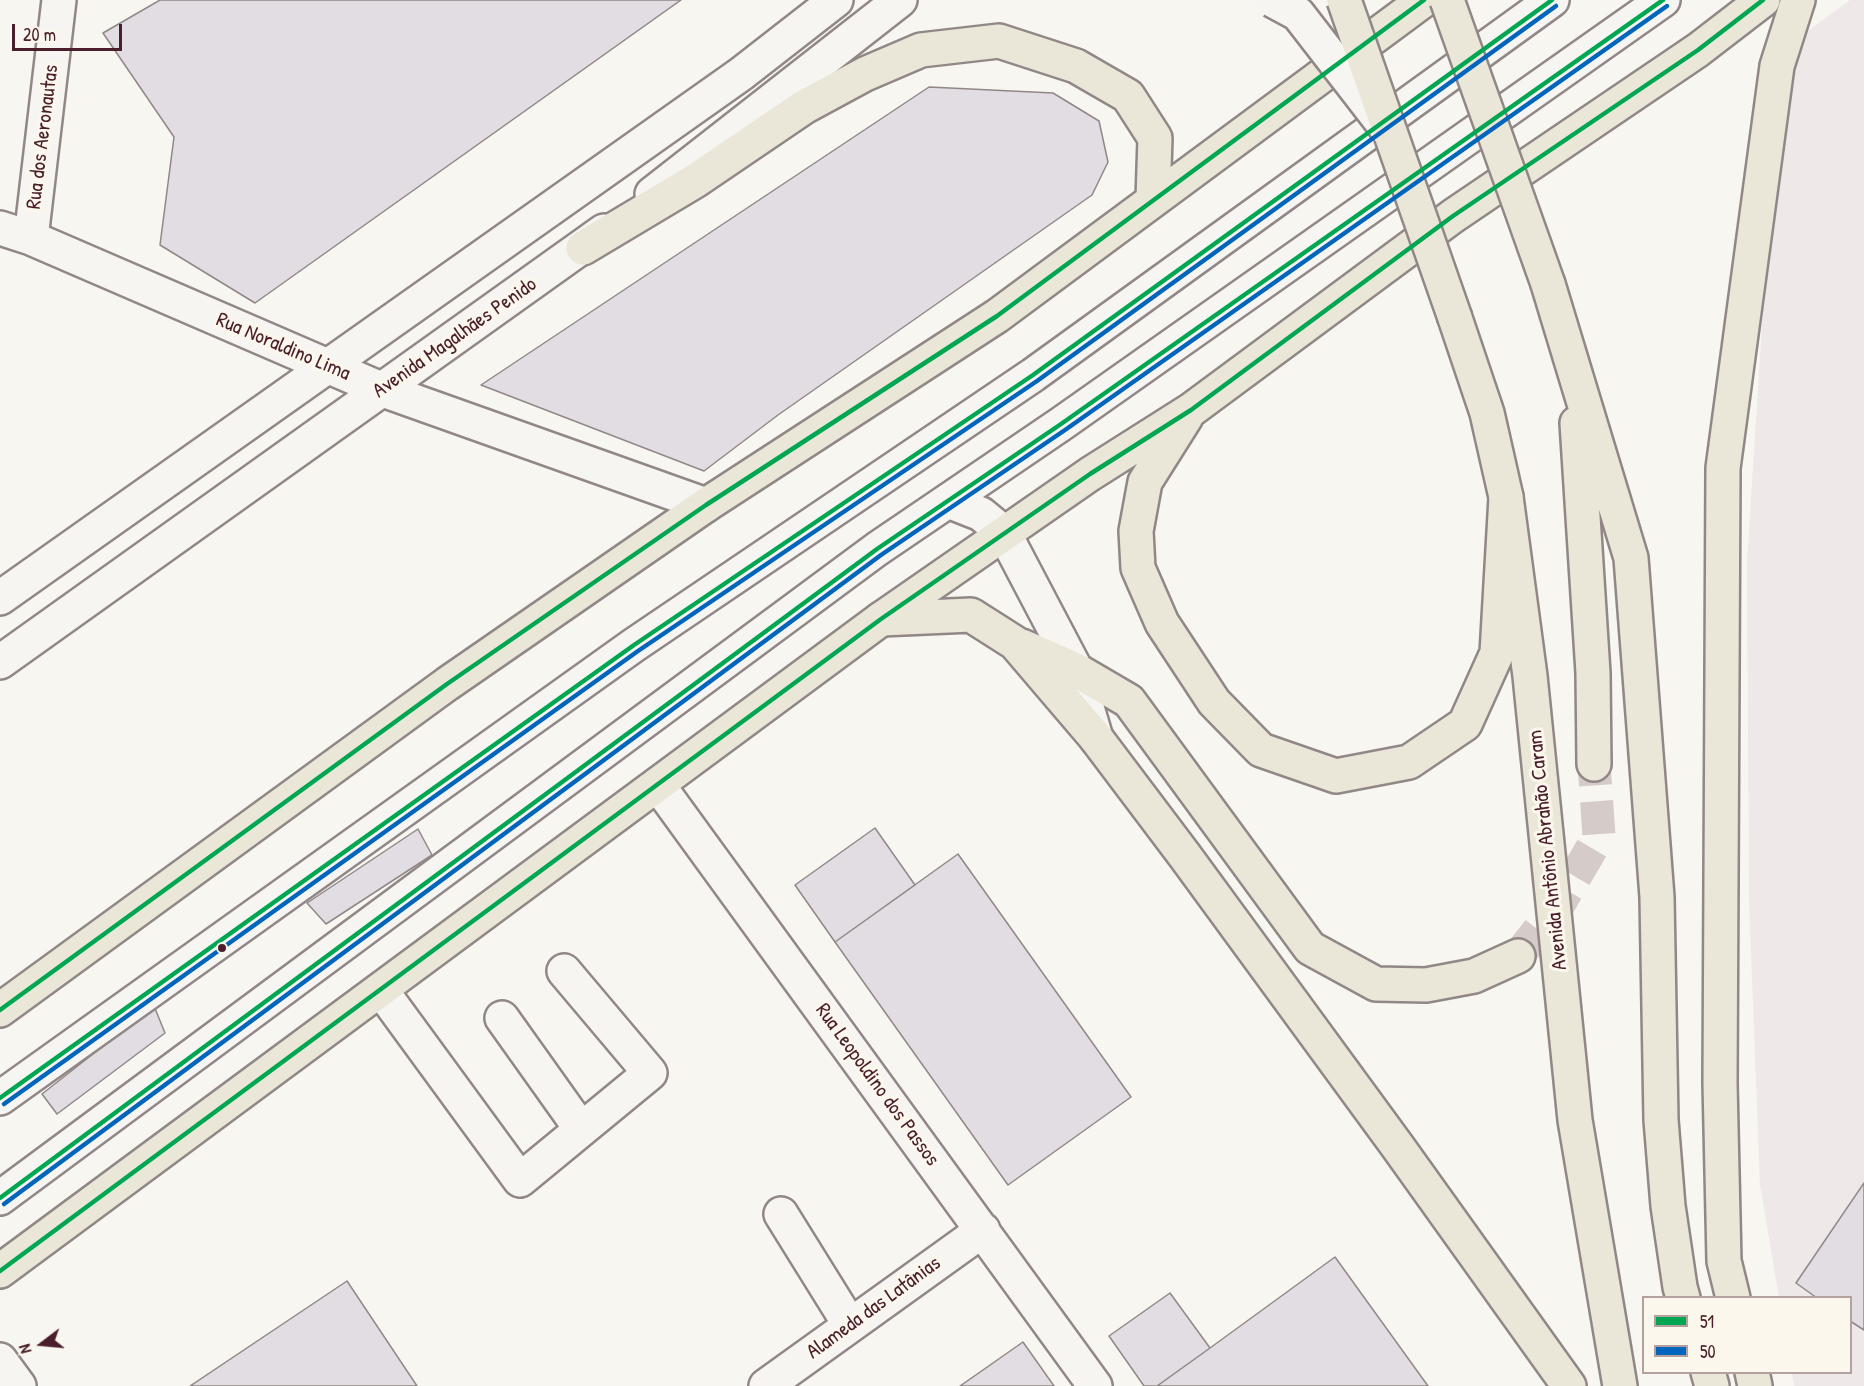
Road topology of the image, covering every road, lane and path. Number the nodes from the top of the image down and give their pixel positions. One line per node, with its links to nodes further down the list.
1 (59, 0): 15 (street, Rua dos Aeronautas)
2 (836, 0): 18 (street)
3 (900, 0): 16 (street, Avenida Magalhães Penido)
4 (1272, 0): 12 (street, bridge)
5 (1344, 0): 12 (main road, Avenida Antônio Abrahão Caram, bridge)
6 (1424, 0): 13 (main road)
7 (1447, 0): 17 (main road, bridge)
8 (1552, 0): 38 (street)
9 (1663, 0): 22 (street)
10 (1763, 0): 20 (main road)
11 (1798, 0): 45 (main road)
12 (1391, 135): 21 (main road, Avenida Antônio Abrahão Caram, bridge)
13 (1153, 199): 16 (main road); 23 (main road)
14 (0, 228): 15 (street, Rua Noraldino Lima)
15 (31, 238): 18 (street, Rua Noraldino Lima)
16 (583, 248): 19 (street, Avenida Magalhães Penido)
17 (1573, 364): 31 (main road); 44 (main road)
18 (327, 366): 19 (street, Rua Noraldino Lima); 25 (street)
19 (383, 390): 23 (street, Rua Noraldino Lima); 28 (street, Avenida Magalhães Penido)
20 (1191, 410): 21 (main road); 24 (main road)
21 (1506, 497): 52 (main road, Avenida Antônio Abrahão Caram)
22 (948, 501): 24 (street); 40 (street)
23 (706, 505): 36 (main road)
24 (1004, 533): 26 (main road); 29 (street)
25 (0, 598)
26 (881, 619): 27 (main road); 32 (main road)
27 (1015, 643): 29 (main road); 30 (main road)
28 (0, 662)
29 (1077, 670): 30 (street); 33 (main road)
30 (1096, 738): 51 (main road)
31 (1594, 764)
32 (658, 785): 35 (main road); 42 (street, Rua Leopoldino dos Passos)
33 (1518, 956)
34 (564, 971): 39 (street)
35 (381, 990): 39 (street); 43 (main road)
36 (0, 1010)
37 (502, 1018): 39 (street)
38 (0, 1098)
39 (581, 1129)
40 (0, 1198)
41 (782, 1214): 46 (street)
42 (983, 1230): 46 (street, Alameda das Latânias); 50 (street, Rua Leopoldino dos Passos)
43 (0, 1271)
44 (1682, 1296)
45 (1733, 1296)
46 (850, 1325): 49 (street, Alameda das Latânias)
47 (0, 1360): 48 (street)
48 (19, 1386)
49 (766, 1386)
50 (1095, 1386)
51 (1569, 1386)
52 (1620, 1386)

